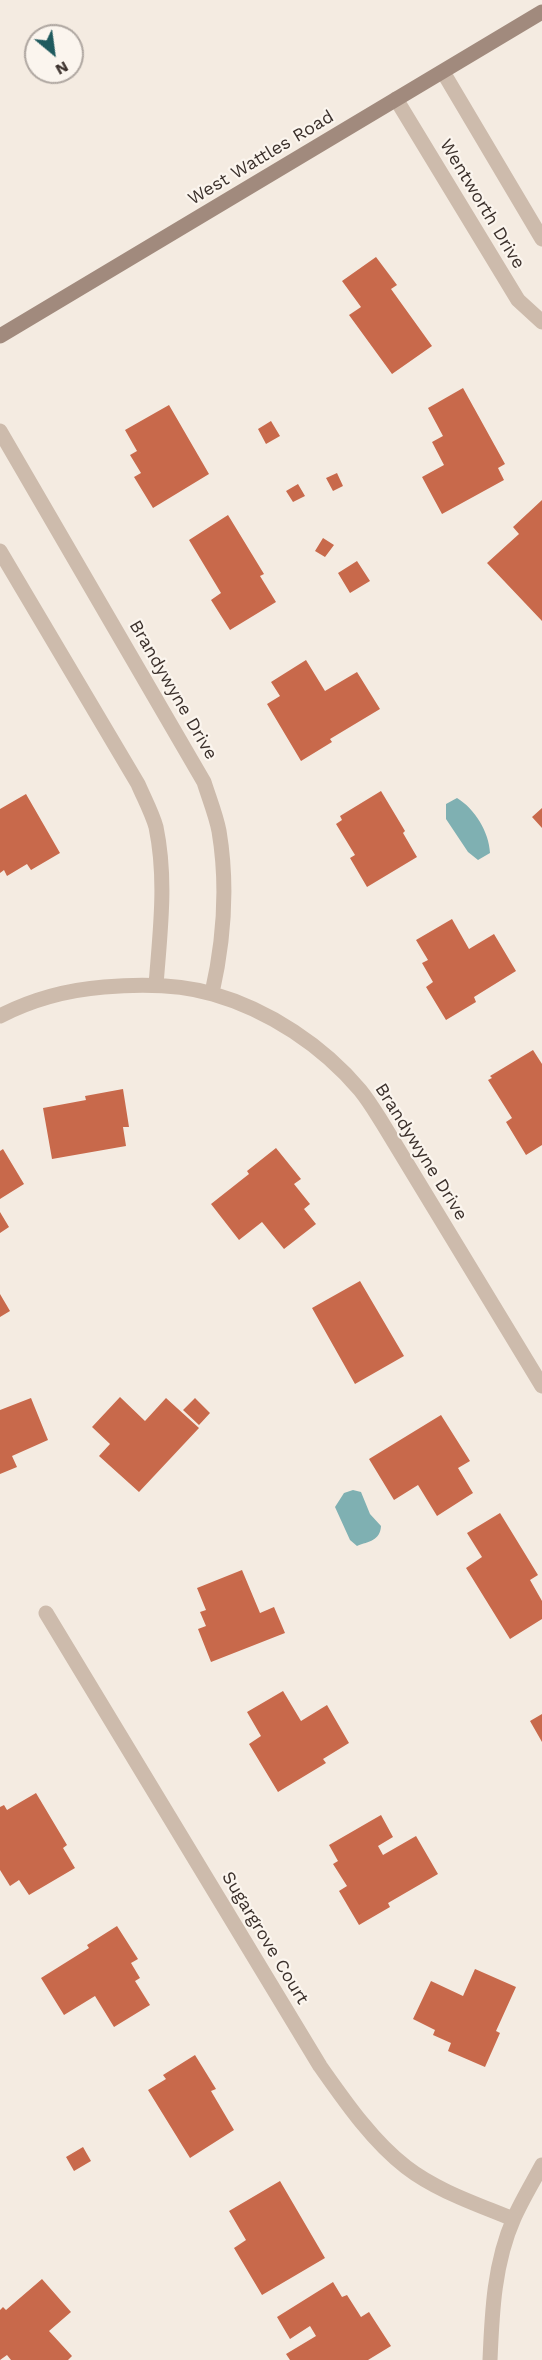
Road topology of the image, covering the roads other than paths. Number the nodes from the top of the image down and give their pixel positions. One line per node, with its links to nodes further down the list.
1 (542, 12): 2 (street, West Wattles Road)
2 (443, 72): 3 (street, West Wattles Road); 4 (street, Wentworth Drive)
3 (396, 99): 5 (street, Wentworth Drive); 6 (street, West Wattles Road)
4 (542, 239)
5 (542, 322)
6 (0, 336)
7 (0, 431): 10 (street, Brandywyne Drive)
8 (0, 551): 9 (street)
9 (156, 985): 10 (street, Brandywyne Drive); 11 (street, Brandywyne Drive)
10 (212, 993): 12 (street, Brandywyne Drive)
11 (0, 1016)
12 (542, 1386)
13 (46, 1613): 15 (street, Sugargrove Court)
14 (542, 2164): 15 (street)
15 (513, 2219): 16 (street)
16 (490, 2360)

